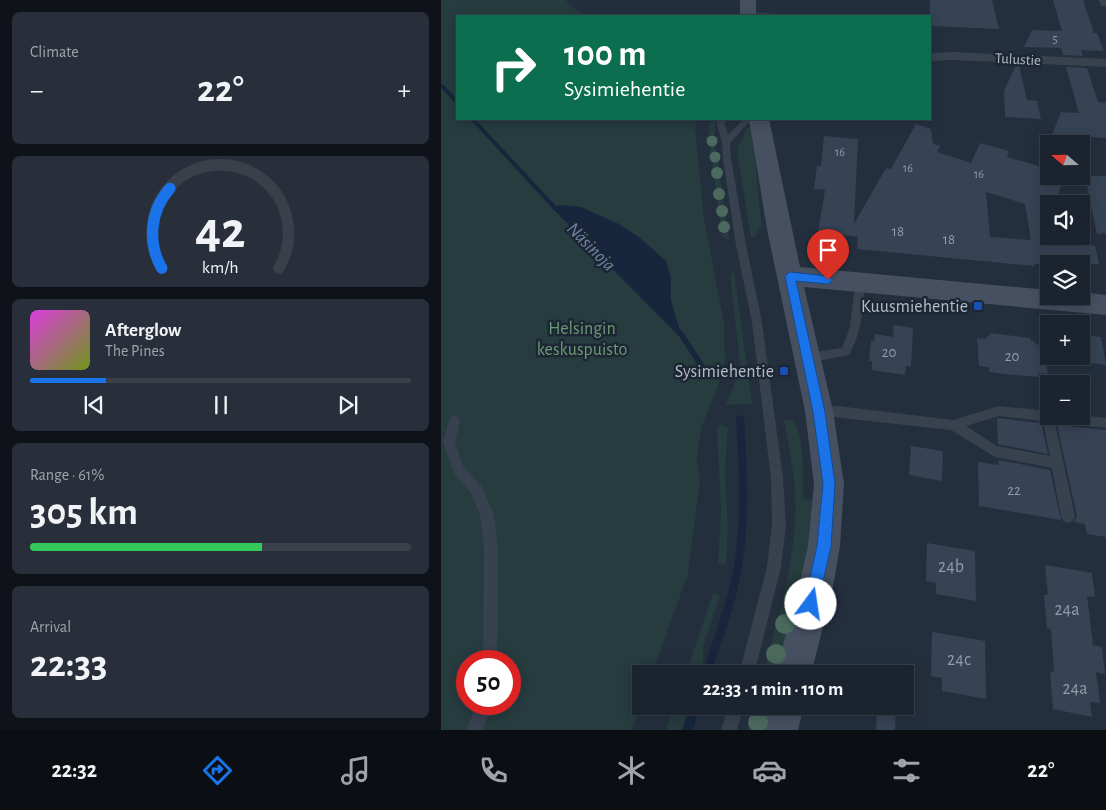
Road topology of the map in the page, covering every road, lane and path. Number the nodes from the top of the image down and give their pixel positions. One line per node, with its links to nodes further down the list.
1 (734, 0): 2 (main road)
2 (744, 12): 3 (lane)
3 (772, 15)
4 (931, 57): 5 (street, Tulustie)
5 (1106, 64)
6 (723, 120): 9 (lane)
7 (747, 120): 9 (lane)
8 (759, 120): 10 (main road)
9 (726, 142): 24 (lane)
10 (790, 276): 11 (main road); 13 (main road)
11 (861, 283): 12 (main road); 13 (lane)
12 (1106, 305)
13 (807, 358): 14 (main road)
14 (819, 412): 19 (lane); 25 (main road)
15 (1040, 415): 19 (lane)
16 (454, 421): 23 (lane)
17 (1090, 421): 18 (lane)
18 (1106, 423)
19 (953, 425): 21 (lane)
20 (1050, 425): 21 (lane)
21 (1057, 463): 22 (lane)
22 (1068, 516)
23 (491, 650)
24 (748, 665)
25 (795, 665)
26 (481, 715): 29 (lane)
27 (733, 715): 30 (lane)
28 (783, 715): 31 (main road)
29 (474, 730)
30 (729, 730)
31 (779, 730)

